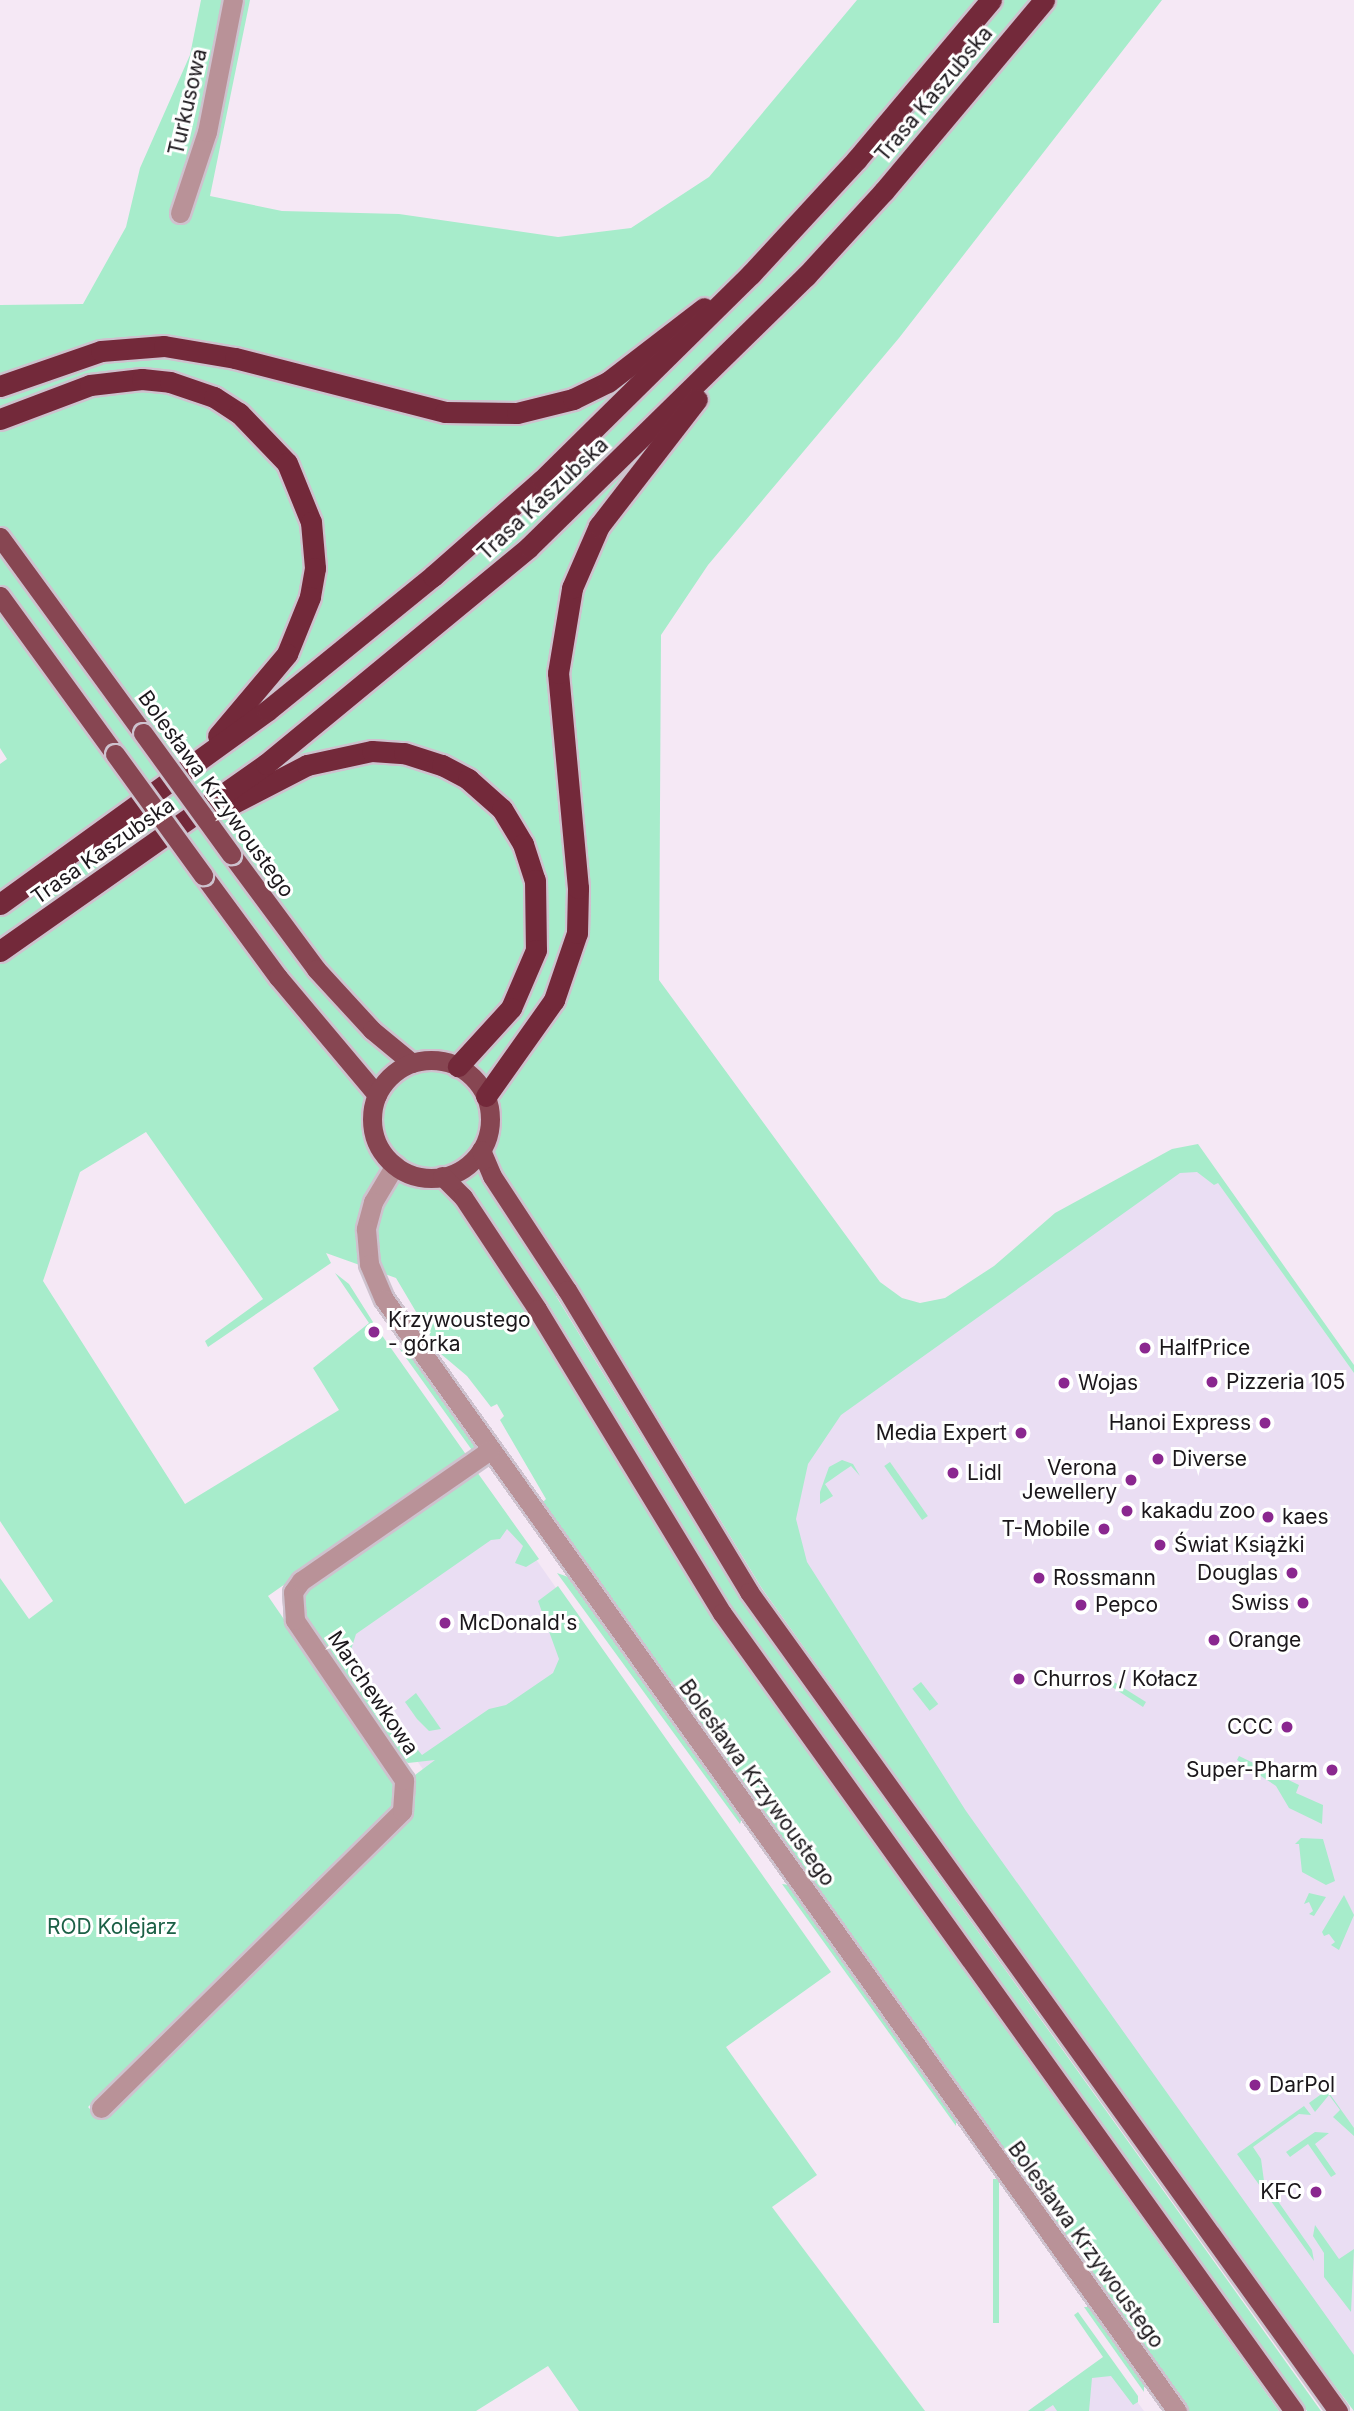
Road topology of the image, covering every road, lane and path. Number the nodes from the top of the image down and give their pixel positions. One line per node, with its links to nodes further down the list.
1 (233, 0): 4 (street, Turkusowa)
2 (991, 0): 5 (highway, Trasa Kaszubska)
3 (1044, 0): 6 (highway, Trasa Kaszubska)
4 (180, 213)
5 (751, 274): 7 (highway); 11 (highway, Trasa Kaszubska)
6 (727, 358): 12 (highway, Trasa Kaszubska); 18 (highway)
7 (0, 386)
8 (0, 419): 11 (highway)
9 (0, 537): 15 (main road, Bolesława Krzywoustego, bridge)
10 (0, 596): 17 (main road, bridge)
11 (181, 776): 13 (highway, Trasa Kaszubska)
12 (168, 836): 14 (highway, Trasa Kaszubska); 16 (highway)
13 (0, 904)
14 (0, 951)
15 (412, 1063): 16 (main road); 17 (main road)
16 (458, 1066): 18 (main road)
17 (377, 1095): 20 (main road)
18 (486, 1096): 19 (main road)
19 (481, 1150): 21 (main road); 26 (main road)
20 (395, 1165): 21 (main road); 22 (street, Bolesława Krzywoustego)
21 (443, 1177): 25 (main road)
22 (490, 1450): 23 (street, Marchewkowa); 24 (street, Bolesława Krzywoustego)
23 (101, 2108)
24 (1177, 2411)
25 (1294, 2411)
26 (1338, 2411)

